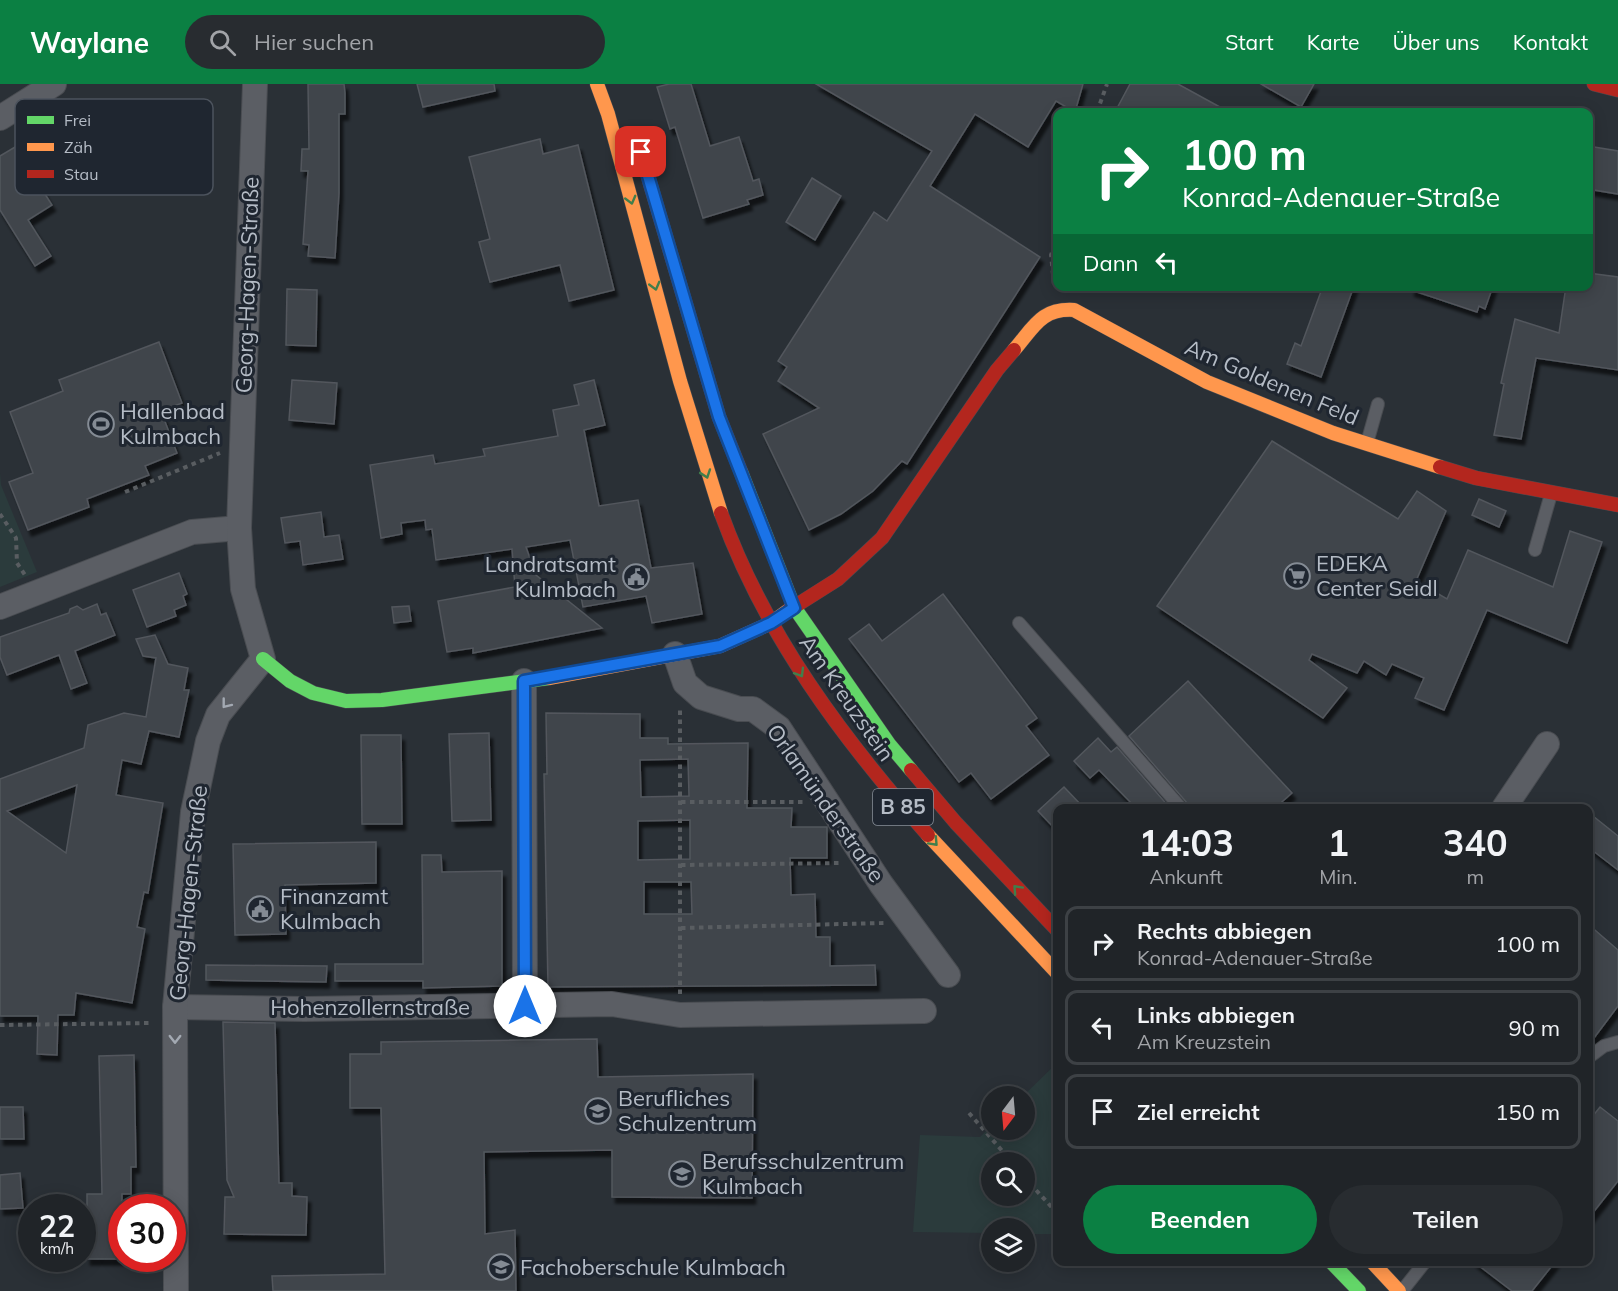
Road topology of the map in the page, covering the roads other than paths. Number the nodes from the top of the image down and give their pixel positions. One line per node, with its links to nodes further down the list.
1 (54, 84): 6 (street)
2 (255, 84): 14 (street, Georg-Hagen-Straße)
3 (597, 84): 19 (main road, Am Kreuzstein / B 85, one-way to 19)
4 (1594, 84): 5 (main road)
5 (1618, 90)
6 (30, 99)
7 (15, 109): 8 (street)
8 (0, 118)
9 (641, 154): 17 (main road, Am Kreuzstein / B 85)
10 (1378, 404): 11 (lane)
11 (1366, 443): 12 (main road, Am Goldenen Feld); 17 (main road, Am Goldenen Feld)
12 (1551, 492): 13 (main road, Am Goldenen Feld); 15 (lane)
13 (1618, 505)
14 (239, 528): 16 (street); 20 (street, Georg-Hagen-Straße)
15 (1535, 550)
16 (0, 607)
17 (794, 608): 19 (main road); 26 (main road, Am Kreuzstein / B 85, one-way to 17)
18 (1018, 622): 24 (lane)
19 (771, 623): 21 (main road); 27 (main road, Am Kreuzstein / B 85, one-way to 27)
20 (263, 659): 22 (main road); 31 (street, Georg-Hagen-Straße, one-way to 31)
21 (678, 661): 22 (main road); 28 (street, Orlamünderstraße)
22 (524, 681): 29 (street)
23 (1547, 744): 25 (street)
24 (1177, 804)
25 (1507, 804)
26 (1053, 926)
27 (1053, 969)
28 (948, 975)
29 (525, 1006): 30 (street, Hohenzollernstraße); 31 (street, Hohenzollernstraße)
30 (924, 1011)
31 (175, 1015): 37 (street, Georg-Hagen-Straße, one-way to 37)
32 (1618, 1042): 33 (lane)
33 (1593, 1054)
34 (1335, 1266): 38 (main road)
35 (1376, 1266): 39 (main road)
36 (1422, 1266): 39 (lane)
37 (177, 1291)
38 (1359, 1291)
39 (1401, 1291)

